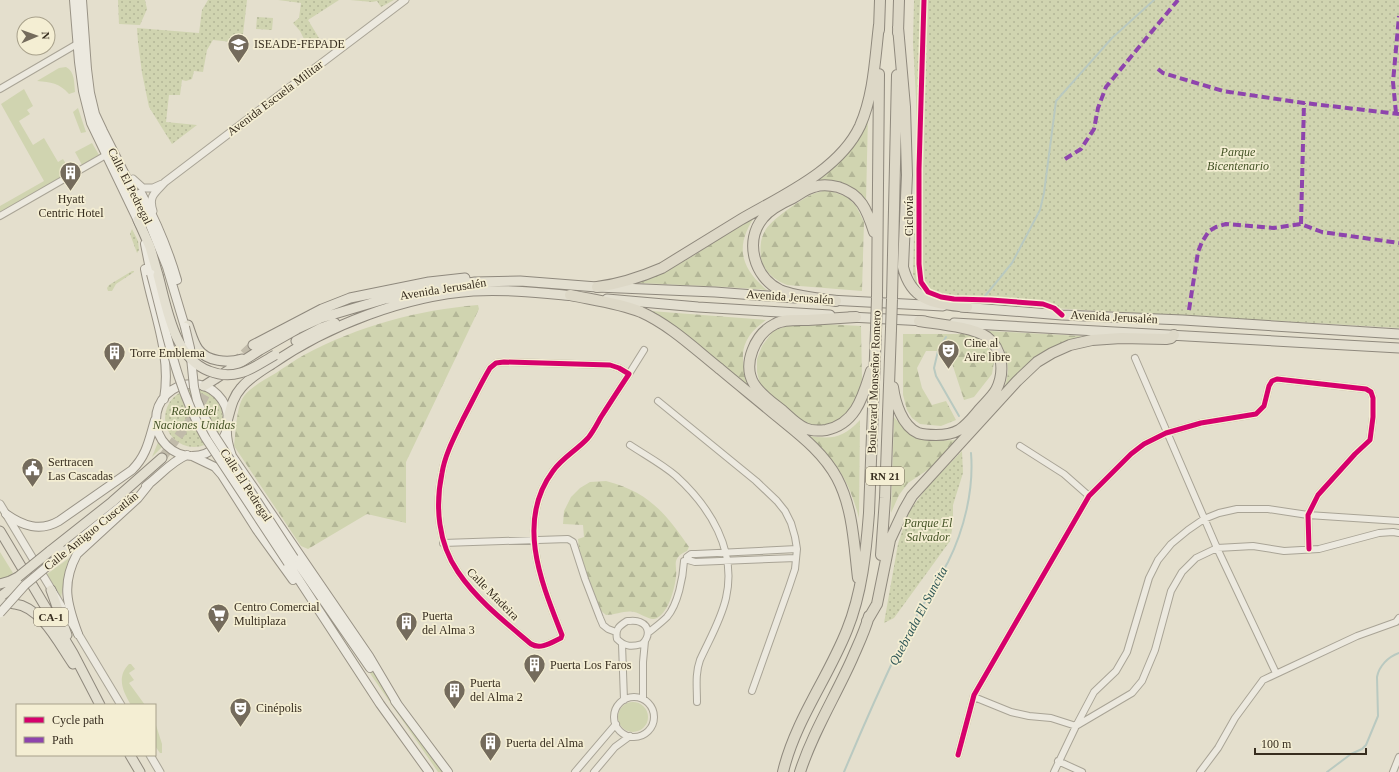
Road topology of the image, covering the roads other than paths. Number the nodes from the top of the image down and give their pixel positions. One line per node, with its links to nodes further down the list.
1 (74, 0): 8 (main road, Calle El Pedregal)
2 (82, 0): 10 (main road, Calle El Pedregal)
3 (405, 0): 13 (street, Avenida Escuela Militar)
4 (880, 0): 6 (highway, Boulevard Monseñor Romero / RN 21)
5 (899, 0): 7 (highway, Boulevard Monseñor Romero / RN 21)
6 (879, 25): 17 (highway, Boulevard Monseñor Romero / RN 21); 19 (highway)
7 (898, 27): 22 (highway); 34 (highway, Boulevard Monseñor Romero / RN 21, bridge)
8 (77, 44): 9 (street); 11 (main road, Calle El Pedregal)
9 (0, 89)
10 (106, 138): 12 (main road); 65 (main road, Calle El Pedregal, bridge)
11 (106, 155): 14 (street); 15 (main road, Calle El Pedregal)
12 (133, 178): 13 (street, Avenida Escuela Militar); 16 (main road)
13 (165, 182): 16 (street, Avenida Escuela Militar)
14 (0, 216)
15 (138, 220): 18 (main road); 37 (main road, Calle El Pedregal)
16 (159, 227): 26 (main road)
17 (876, 241): 21 (highway); 33 (highway, Boulevard Monseñor Romero / RN 21, bridge)
18 (154, 275): 23 (main road, bridge); 65 (main road, Calle El Pedregal, bridge)
19 (597, 287): 21 (main road, Avenida Jerusalén); 29 (main road, Avenida Jerusalén)
20 (570, 295): 23 (main road, Avenida Jerusalén); 24 (main road, Avenida Jerusalén); 70 (highway)
21 (836, 301): 22 (main road, Avenida Jerusalén)
22 (967, 307): 27 (main road, Avenida Jerusalén)
23 (381, 310): 40 (main road, Avenida Jerusalén)
24 (856, 317): 25 (main road, Avenida Jerusalén); 33 (highway)
25 (919, 321): 28 (main road, Avenida Jerusalén); 34 (highway)
26 (188, 325): 29 (main road); 36 (main road)
27 (1399, 334)
28 (1174, 335): 30 (main road, Avenida Jerusalén); 75 (highway)
29 (257, 348): 36 (main road, Avenida Jerusalén)
30 (1399, 348)
31 (644, 350): 35 (street)
32 (1135, 358): 41 (street)
33 (875, 360): 70 (highway, Boulevard Monseñor Romero / RN 21)
34 (889, 360): 75 (highway, Boulevard Monseñor Romero / RN 21)
35 (629, 374): 55 (street); 56 (street, Calle Madeira)
36 (199, 386): 37 (main road); 40 (main road)
37 (164, 399): 39 (main road)
38 (658, 401): 58 (street)
39 (158, 412): 44 (main road); 49 (main road)
40 (228, 422): 44 (main road); 92 (main road)
41 (1166, 433): 47 (street); 50 (street); 51 (street)
42 (630, 445): 61 (street)
43 (1020, 446): 47 (street)
44 (189, 456): 46 (main road, Calle Antiguo Cuscatlán); 76 (main road)
45 (162, 458): 62 (main road)
46 (150, 483): 60 (main road, Calle Antiguo Cuscatlán); 79 (main road)
47 (1089, 496): 86 (street)
48 (0, 504): 49 (street)
49 (6, 514): 69 (street)
50 (1308, 515): 51 (street); 52 (street); 59 (street)
51 (1204, 519): 57 (street); 94 (street)
52 (1399, 521)
53 (0, 531): 82 (main road, CA-1)
54 (1399, 533): 59 (street)
55 (534, 540): 56 (street); 56 (street, Calle Madeira); 77 (street)
56 (443, 543)
57 (1217, 548): 59 (street); 83 (street); 94 (street)
58 (796, 549): 61 (street); 63 (street)
59 (1309, 549)
60 (63, 551): 62 (main road)
61 (727, 552): 64 (street); 66 (street)
62 (53, 555): 67 (main road, bridge); 73 (main road, Calle Antiguo Cuscatlán, bridge)
63 (796, 558): 66 (street); 84 (street)
64 (687, 560): 66 (street); 78 (street)
65 (291, 561): 76 (main road, Calle El Pedregal); 92 (main road, Calle El Pedregal)
66 (727, 561): 89 (street)
67 (20, 579): 68 (main road); 71 (main road)
68 (0, 584)
69 (51, 590): 79 (street); 82 (main road)
70 (859, 590): 107 (highway, Boulevard Monseñor Romero / RN 21)
71 (0, 597)
72 (0, 606): 85 (main road)
73 (0, 613)
74 (1399, 618): 83 (street)
75 (868, 621): 108 (highway, Boulevard Monseñor Romero / RN 21)
76 (331, 628): 103 (main road, Calle El Pedregal)
77 (616, 632): 78 (street); 81 (street)
78 (648, 633): 80 (street)
79 (78, 634): 91 (street)
80 (645, 641): 81 (street); 87 (street)
81 (622, 644): 88 (street)
82 (73, 653): 85 (main road, CA-1)
83 (1276, 673): 111 (street)
84 (752, 691)
85 (94, 694): 90 (main road, CA-1)
86 (974, 697): 94 (street); 96 (street)
87 (642, 699): 88 (street); 95 (street)
88 (624, 700): 93 (street)
89 (697, 702)
90 (99, 704)
91 (120, 704)
92 (398, 706): 104 (main road, Calle El Pedregal)
93 (616, 724): 95 (street); 105 (street)
94 (1076, 726): 100 (street)
95 (630, 736): 106 (street)
96 (958, 755)
97 (131, 756): 101 (main road)
98 (151, 756): 102 (street)
99 (1399, 757): 112 (street)
100 (1058, 762): 109 (street); 110 (street)
101 (140, 772)
102 (160, 772)
103 (429, 772)
104 (448, 772)
105 (575, 772)
106 (594, 772)
107 (783, 772)
108 (800, 772)
109 (1054, 772)
110 (1082, 772)
111 (1200, 772)
112 (1393, 772)

